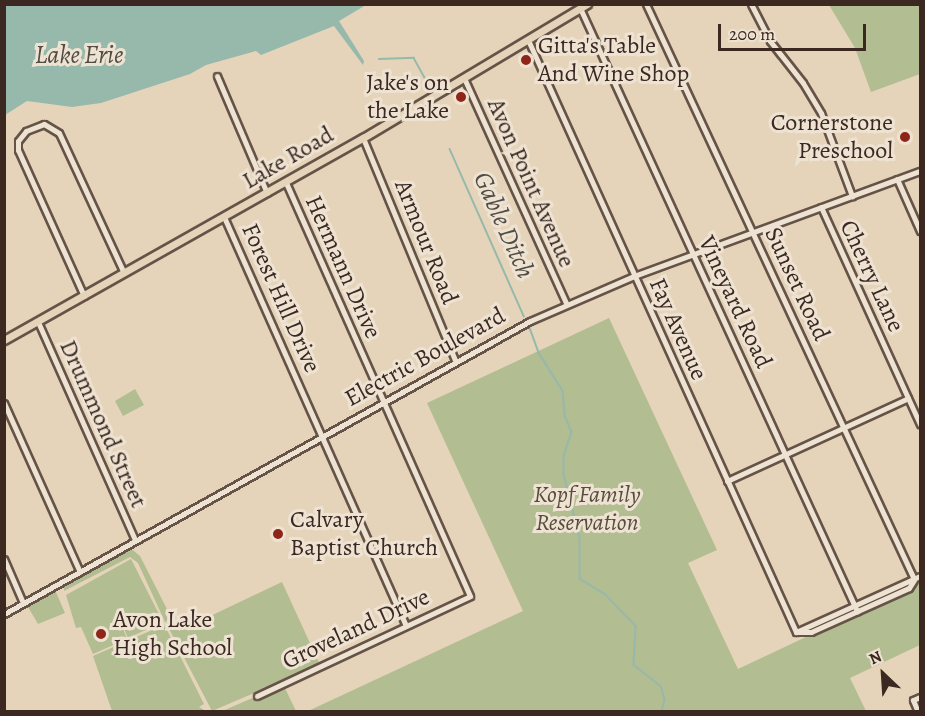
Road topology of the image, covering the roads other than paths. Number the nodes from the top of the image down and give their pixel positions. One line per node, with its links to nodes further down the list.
1 (646, 4): 16 (street, Sunset Road)
2 (751, 4): 12 (street)
3 (583, 6): 4 (main road, Lake Road); 17 (street, Vineyard Road)
4 (528, 40): 6 (main road, Lake Road); 19 (street, Fay Avenue)
5 (217, 76): 11 (street)
6 (464, 78): 7 (main road, Lake Road); 21 (street, Avon Point Avenue)
7 (363, 138): 10 (main road, Lake Road); 24 (street, Armour Road)
8 (921, 171): 9 (street, Electric Boulevard)
9 (897, 179): 12 (street, Electric Boulevard); 15 (street)
10 (286, 182): 11 (main road, Lake Road); 26 (street, Hermann Drive)
11 (267, 193): 14 (main road, Lake Road)
12 (852, 196): 13 (street, Electric Boulevard)
13 (821, 207): 16 (street, Electric Boulevard); 25 (street, Cherry Lane)
14 (224, 217): 18 (main road, Lake Road); 30 (street, Forest Hill Drive)
15 (921, 231)
16 (753, 232): 17 (street, Electric Boulevard); 29 (street, Sunset Road)
17 (693, 254): 19 (street, Electric Boulevard); 31 (street, Vineyard Road)
18 (124, 273): 20 (main road, Lake Road); 20 (street)
19 (634, 276): 21 (street, Electric Boulevard); 32 (street, Fay Avenue)
20 (84, 296): 22 (main road, Lake Road)
21 (566, 303): 24 (street, Electric Boulevard)
22 (38, 322): 23 (main road, Lake Road); 33 (street, Drummond Street)
23 (4, 340)
24 (455, 360): 26 (street, Electric Boulevard)
25 (908, 398): 28 (street, Cherry Lane); 29 (street)
26 (383, 401): 30 (street, Electric Boulevard); 38 (street, Hermann Drive)
27 (4, 403): 35 (street)
28 (921, 424)
29 (844, 428): 31 (street); 37 (street, Sunset Road)
30 (322, 435): 33 (street, Electric Boulevard); 42 (street, Forest Hill Drive)
31 (785, 454): 32 (street); 40 (street, Vineyard Road)
32 (727, 481): 40 (street, Fay Avenue)
33 (135, 540): 35 (street, Electric Boulevard)
34 (4, 559): 39 (street)
35 (80, 572): 39 (street, Electric Boulevard)
36 (921, 576): 37 (street)
37 (914, 579): 40 (street)
38 (470, 596): 42 (street, Groveland Drive)
39 (23, 603): 41 (street, Electric Boulevard)
40 (856, 608)
41 (4, 614)
42 (406, 625): 43 (street, Groveland Drive)
43 (257, 696)
44 (921, 697): 45 (street)
45 (918, 711)

